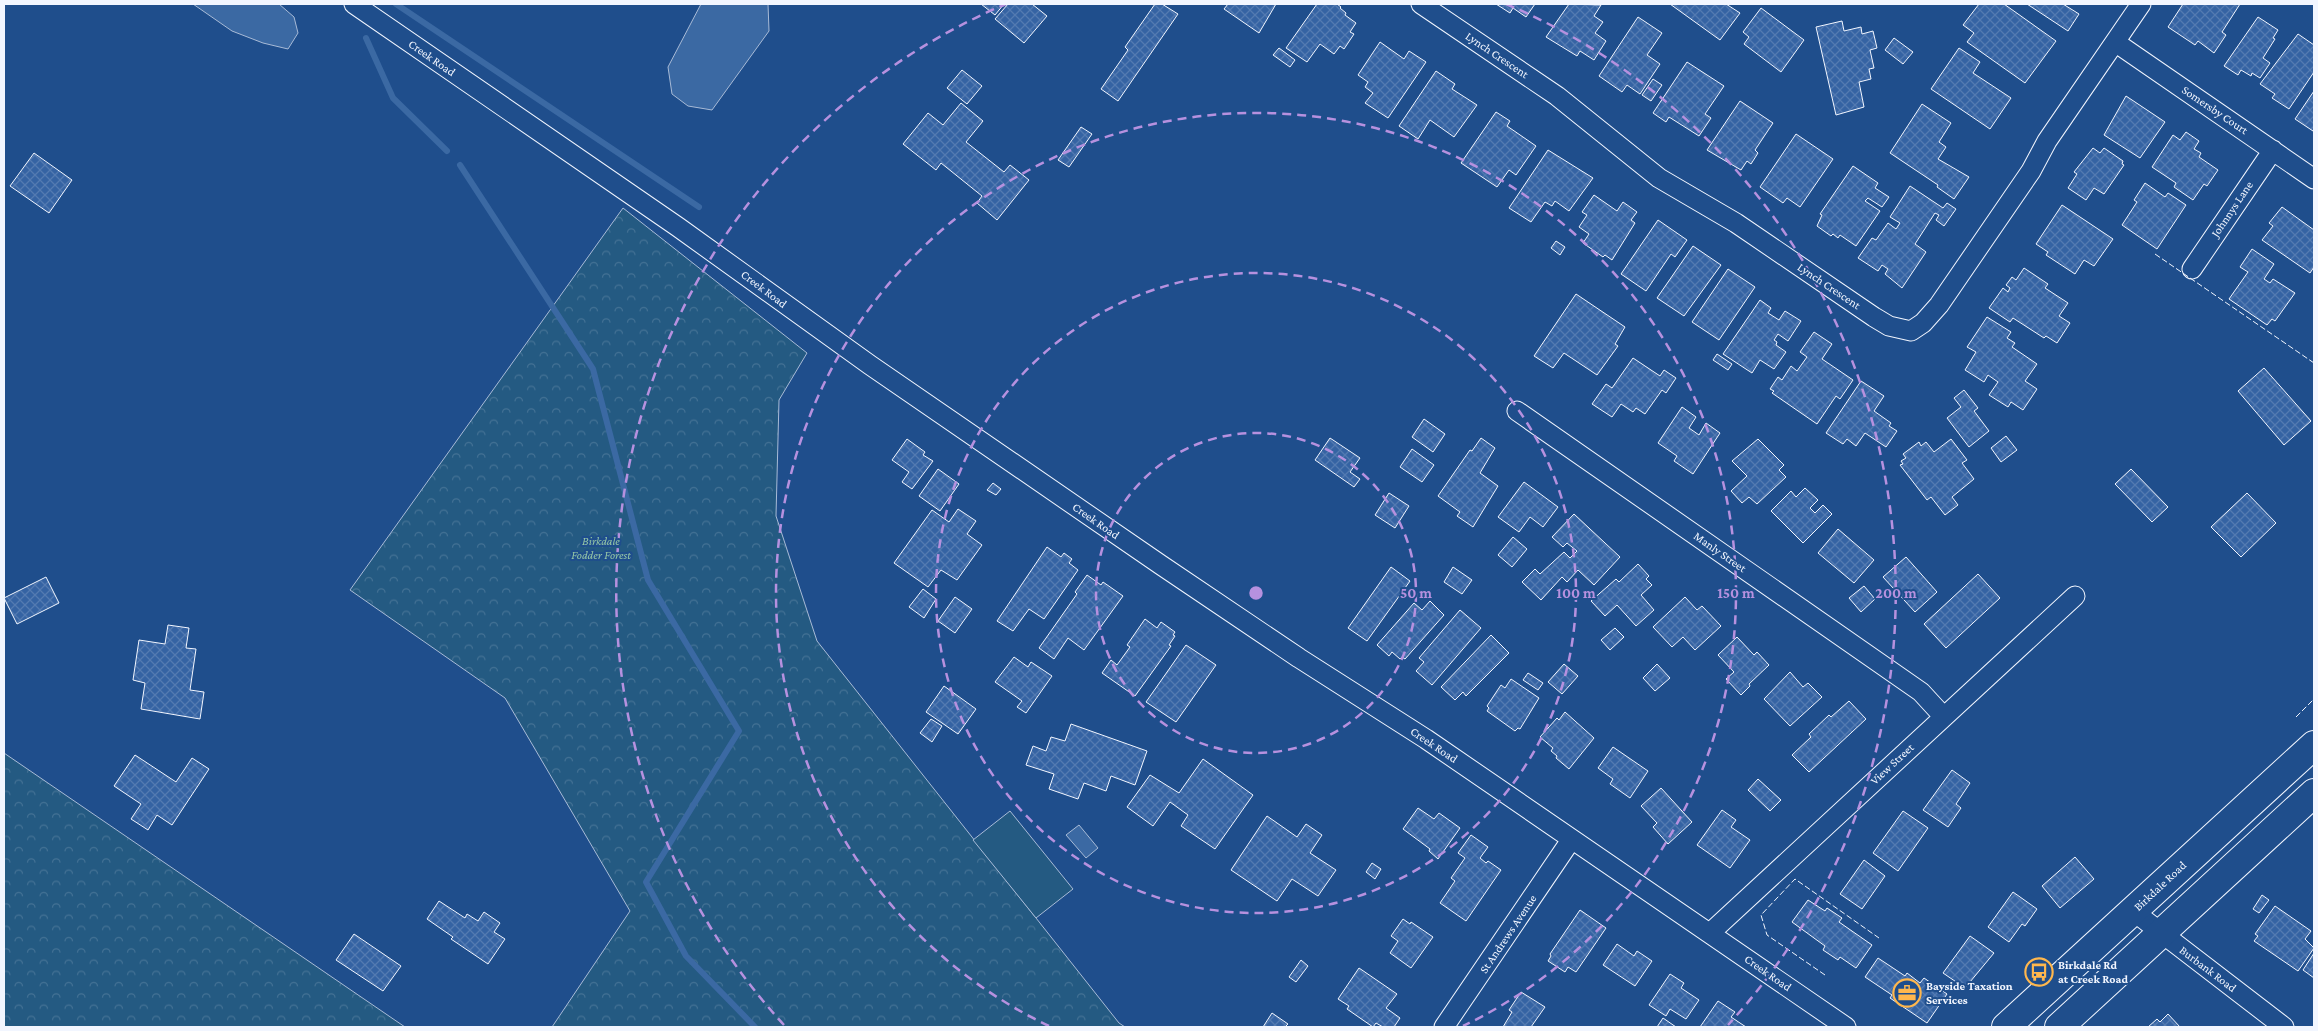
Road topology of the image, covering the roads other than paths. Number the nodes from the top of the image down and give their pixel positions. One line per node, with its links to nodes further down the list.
1 (354, 4): 13 (street, Creek Road)
2 (1421, 4): 4 (street, Lynch Crescent)
3 (2141, 4): 4 (street, Lynch Crescent)
4 (2115, 42): 5 (street, Somersby Court)
5 (2273, 150): 6 (street, Somersby Court); 7 (street, Johnnys Lane)
6 (2314, 179)
7 (2192, 269)
8 (1517, 412): 10 (street, Manly Street)
9 (2075, 596): 10 (street, View Street)
10 (1943, 716): 15 (street, View Street)
11 (2314, 745): 14 (main road, Birkdale Road)
12 (2314, 793): 16 (main road)
13 (1571, 840): 15 (street, Creek Road); 17 (street, St Andrews Avenue)
14 (2133, 911): 16 (street, Burbank Road); 19 (main road, Birkdale Road)
15 (1710, 933): 18 (street, Creek Road)
16 (2161, 933): 20 (main road); 21 (street, Burbank Road)
17 (1444, 1027)
18 (1846, 1027)
19 (2006, 1027)
20 (2059, 1027)
21 (2284, 1027)

